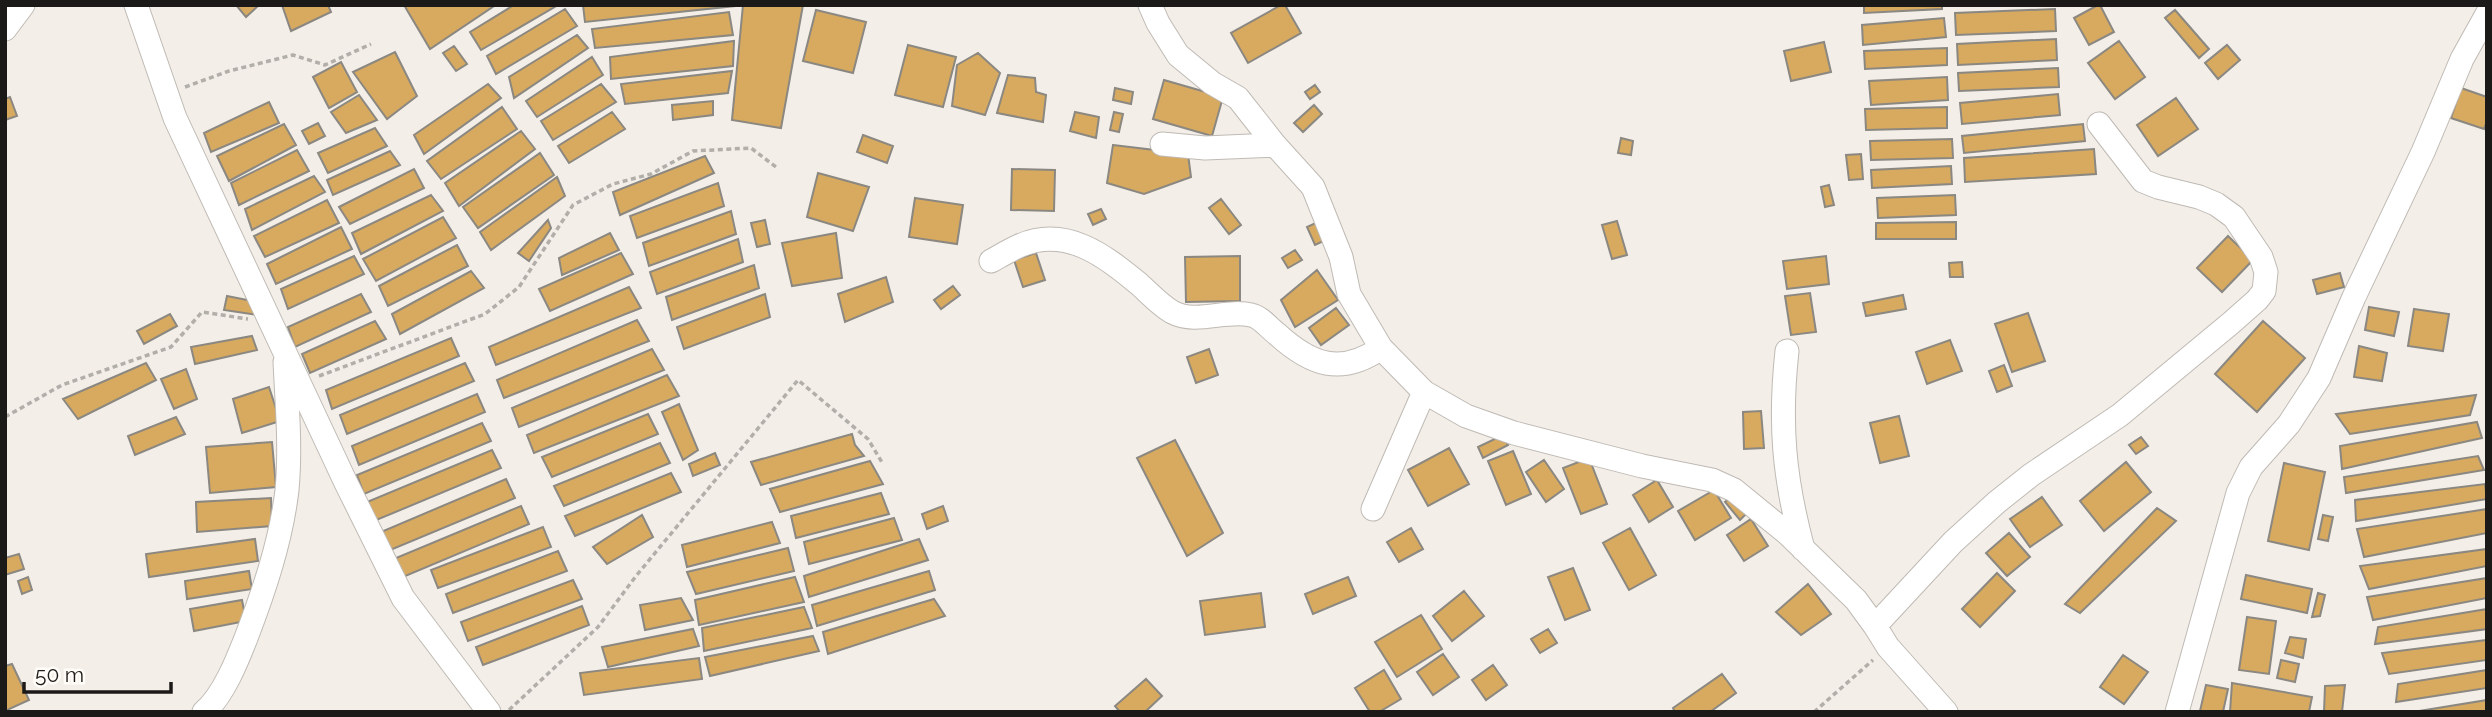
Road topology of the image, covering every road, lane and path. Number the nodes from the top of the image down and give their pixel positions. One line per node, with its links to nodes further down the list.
1 (23, 5): 5 (street)
2 (136, 5): 7 (street)
3 (1150, 5): 10 (street)
4 (2487, 15): 30 (street)
5 (5, 29)
6 (370, 44): 7 (path)
7 (167, 94): 13 (street)
8 (2099, 124): 23 (street)
9 (1162, 144): 10 (street)
10 (1275, 145): 15 (street)
11 (776, 167): 17 (path)
12 (991, 261): 15 (street)
13 (272, 323): 14 (street); 19 (path)
14 (285, 348): 17 (street); 25 (street)
15 (1381, 348): 18 (street)
16 (1787, 351): 22 (street)
17 (300, 383): 26 (street)
18 (1424, 392): 21 (street); 22 (street)
19 (5, 417)
20 (883, 464): 27 (path)
21 (1373, 509)
22 (1803, 549): 23 (street)
23 (1875, 626): 24 (street)
24 (1888, 648): 28 (path); 29 (street)
25 (204, 712)
26 (489, 712)
27 (508, 712)
28 (1814, 712)
29 (1946, 712)
30 (2177, 712)

